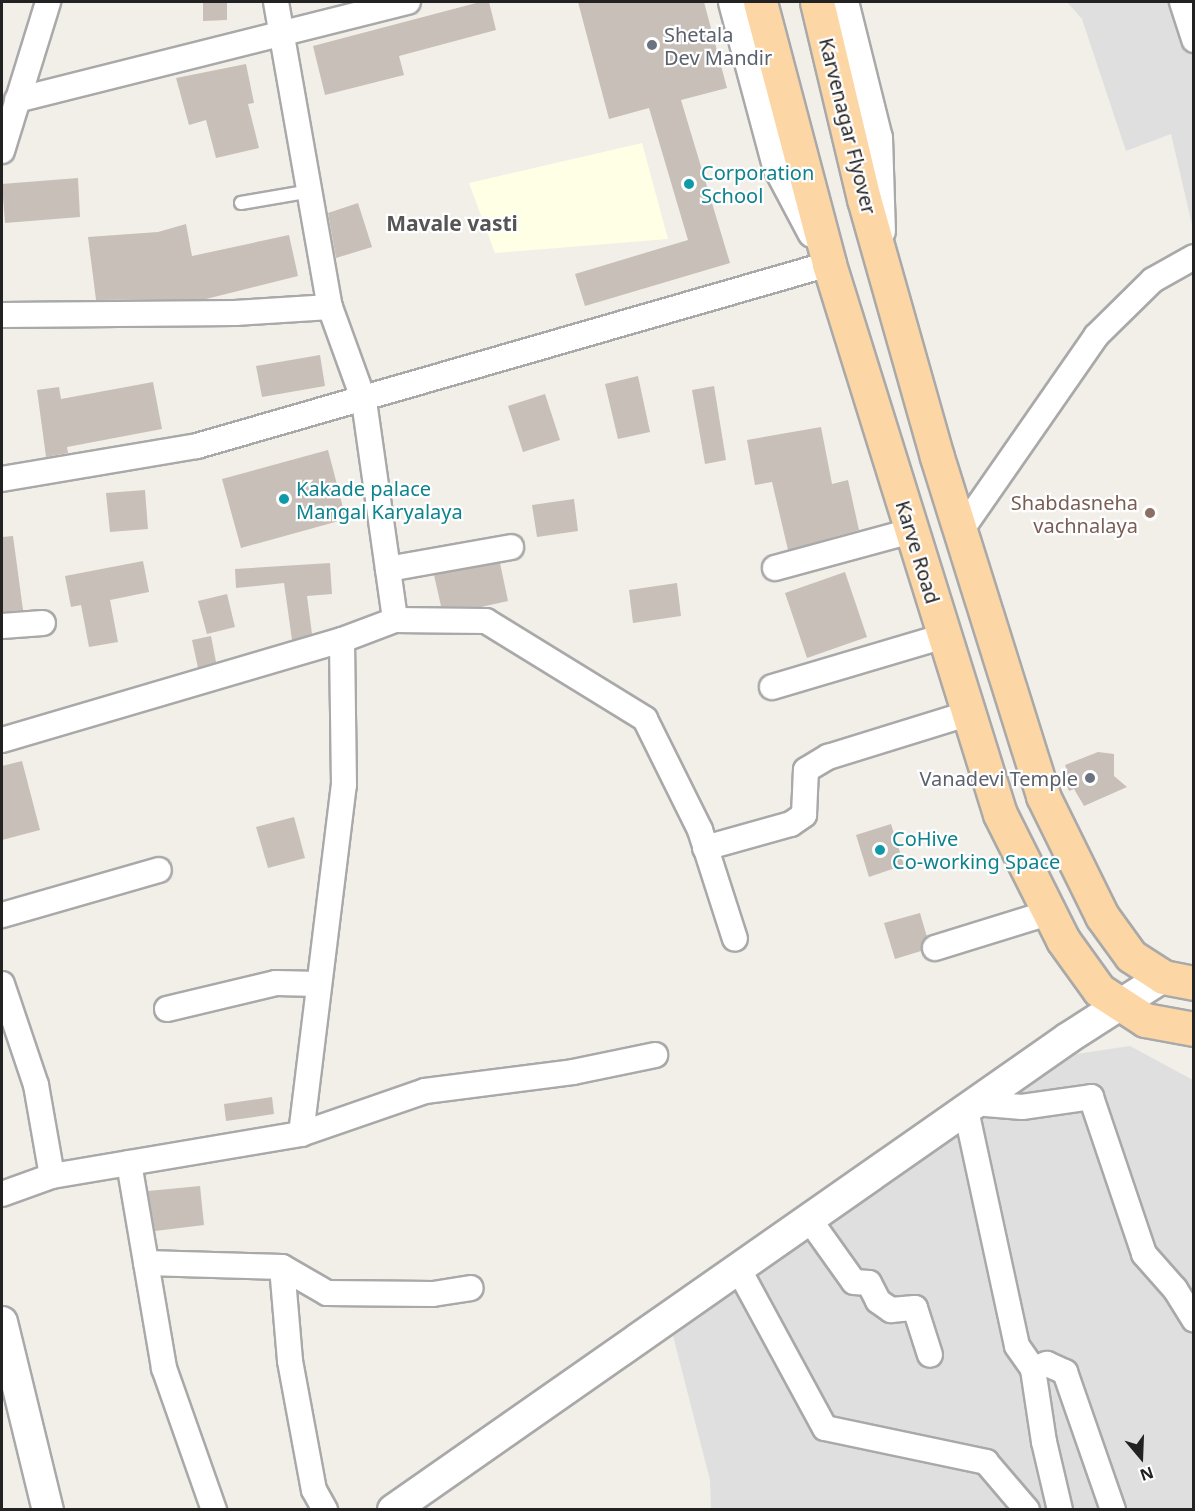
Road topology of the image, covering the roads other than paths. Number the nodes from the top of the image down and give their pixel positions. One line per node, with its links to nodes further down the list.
1 (48, 2): 11 (street)
2 (276, 2): 9 (street)
3 (408, 2): 9 (street)
4 (734, 2): 17 (street, Karve Road)
5 (760, 2): 17 (main road)
6 (817, 2): 15 (main road, Karvenagar Flyover)
7 (843, 2): 15 (street)
8 (1182, 2): 10 (street)
9 (282, 33): 11 (street); 13 (street)
10 (1194, 40)
11 (17, 100): 12 (street)
12 (2, 152)
13 (311, 191): 14 (lane); 18 (street)
14 (241, 203)
15 (881, 250): 23 (main road)
16 (1194, 257): 23 (street)
17 (829, 264): 20 (street); 22 (main road, Karve Road)
18 (330, 307): 19 (street); 20 (street)
19 (2, 315)
20 (364, 401): 21 (street); 26 (street)
21 (2, 479)
22 (912, 531): 25 (street); 30 (main road, Karve Road)
23 (960, 532): 41 (main road)
24 (511, 547): 26 (street)
25 (775, 568)
26 (388, 569): 27 (street)
27 (395, 620): 31 (street); 35 (street)
28 (43, 623): 29 (street)
29 (2, 626)
30 (944, 636): 32 (street); 33 (main road, Karve Road)
31 (342, 640): 34 (street); 43 (street)
32 (772, 687)
33 (967, 714): 35 (street); 37 (main road, Karve Road)
34 (2, 740)
35 (705, 848): 39 (street)
36 (159, 870): 38 (street)
37 (1048, 913): 40 (street); 44 (main road, Karve Road)
38 (2, 915)
39 (735, 939)
40 (935, 948)
41 (1178, 980): 44 (street)
42 (2, 984): 51 (street)
43 (319, 984): 45 (street); 49 (street)
44 (1123, 1005): 46 (main road, Karve Road); 48 (street)
45 (167, 1009)
46 (1194, 1029)
47 (655, 1055): 49 (street)
48 (970, 1106): 53 (street); 58 (street); 61 (street)
49 (301, 1134): 50 (street)
50 (129, 1163): 51 (street); 54 (street)
51 (52, 1176): 52 (street)
52 (2, 1194)
53 (809, 1219): 56 (street); 60 (street)
54 (146, 1263): 55 (street); 63 (street)
55 (282, 1267): 57 (street); 64 (street)
56 (738, 1268): 65 (street); 66 (street)
57 (471, 1288)
58 (1194, 1319)
59 (2, 1322): 62 (street)
60 (930, 1355)
61 (1033, 1369): 67 (street); 68 (street)
62 (48, 1509)
63 (214, 1509)
64 (325, 1509)
65 (393, 1509)
66 (1027, 1509)
67 (1060, 1509)
68 (1113, 1509)

